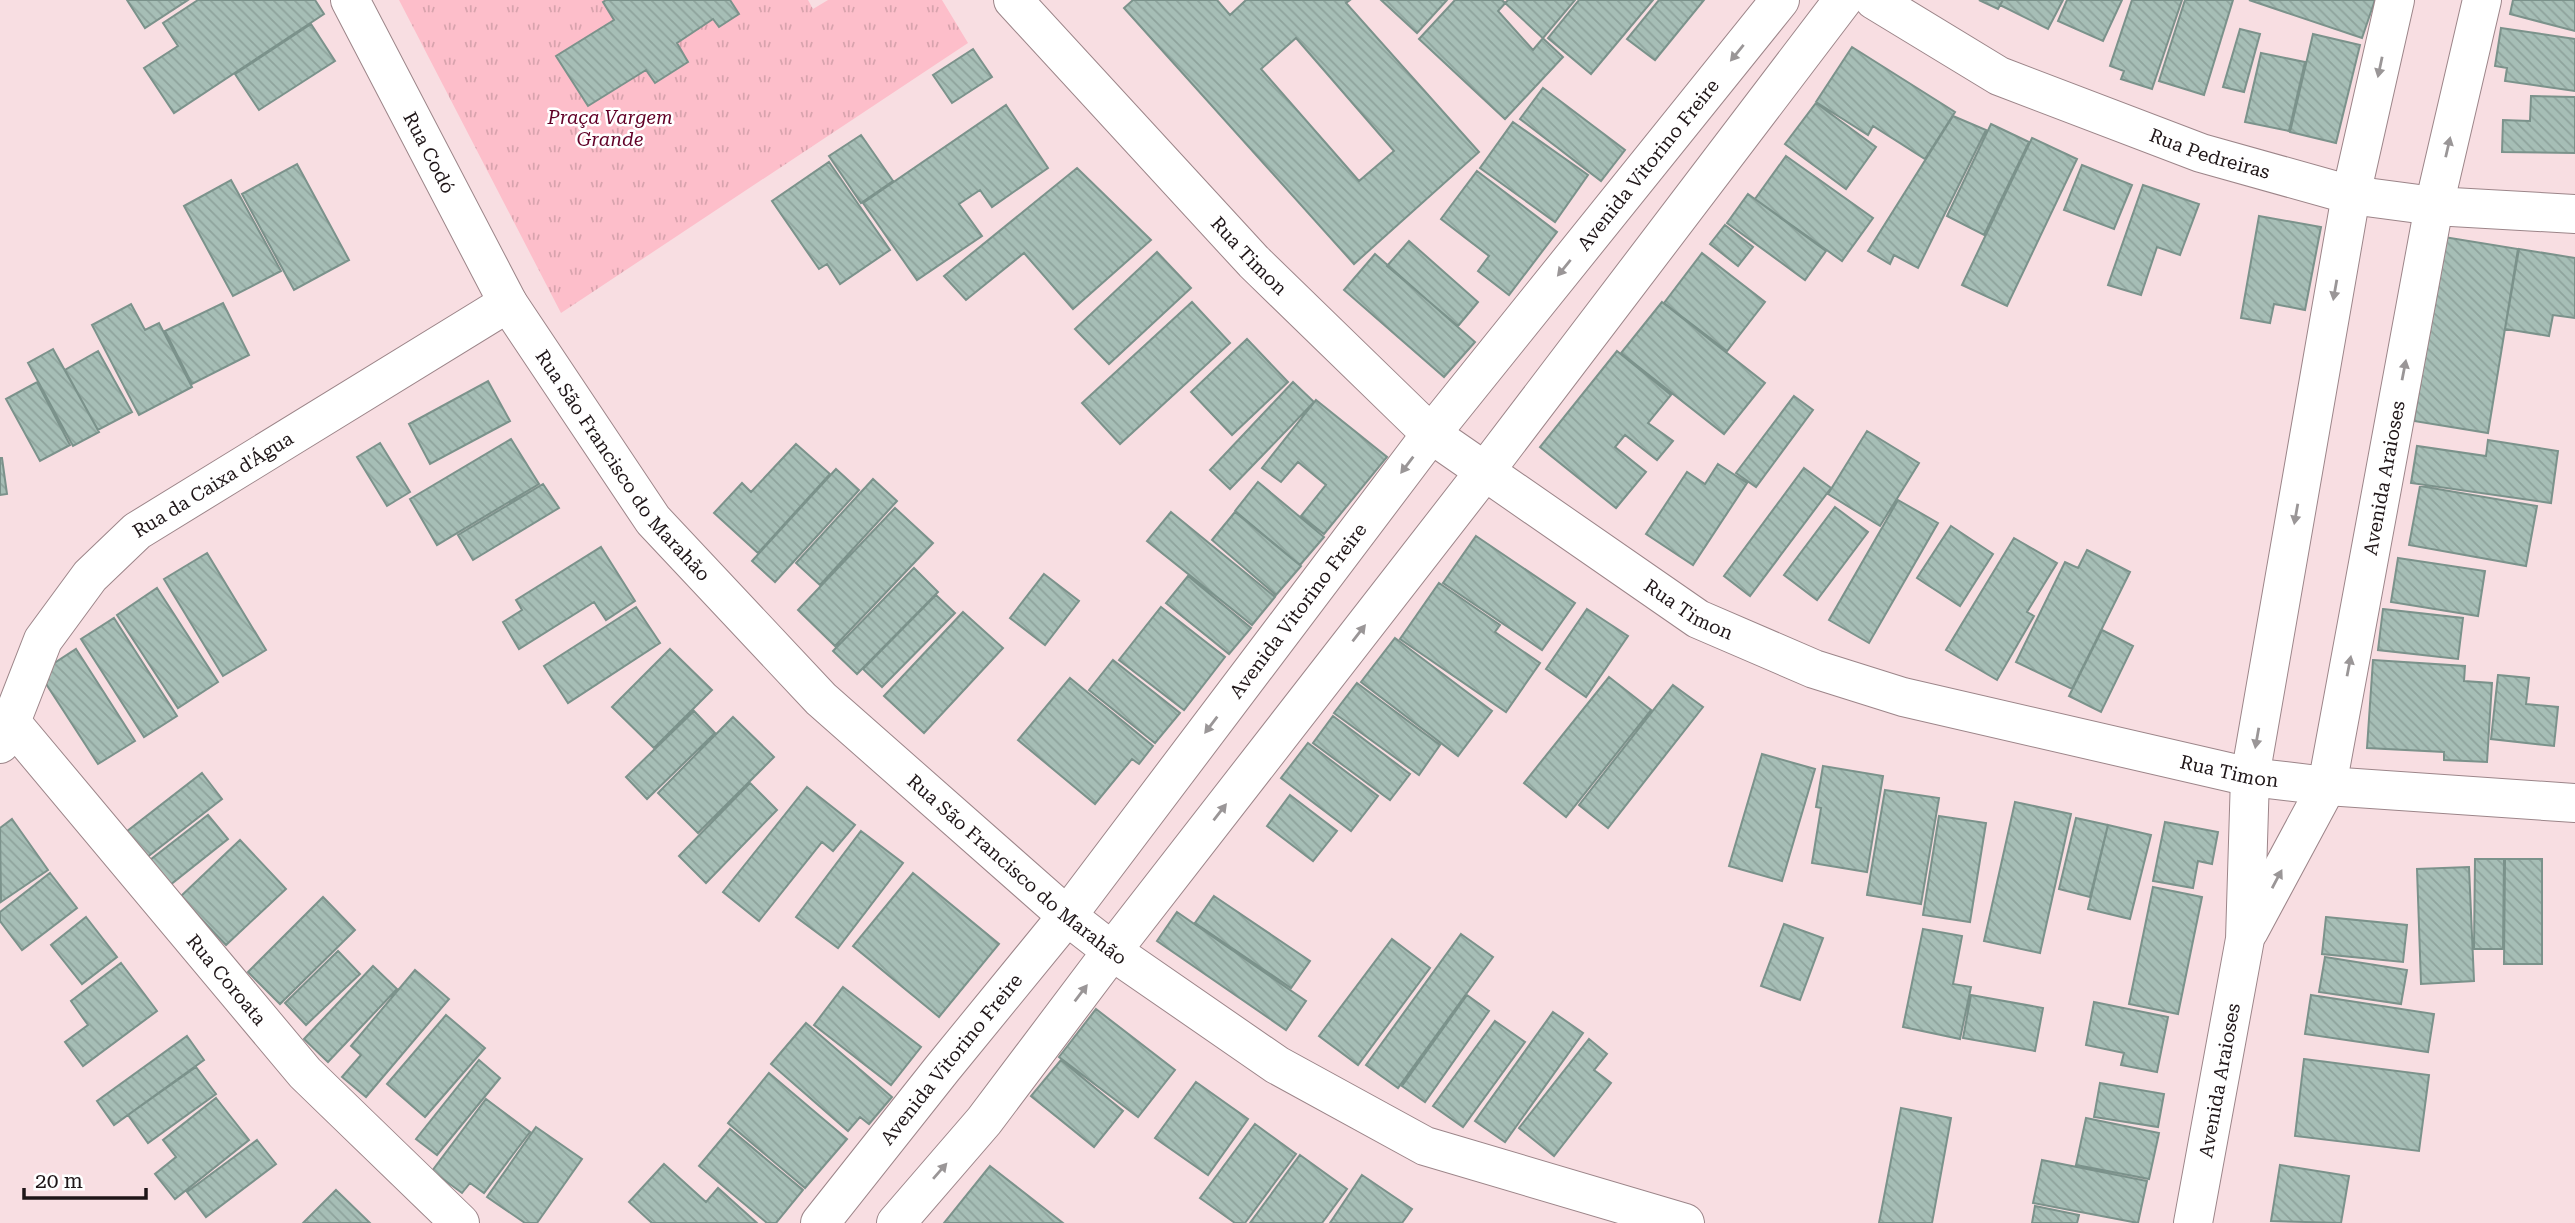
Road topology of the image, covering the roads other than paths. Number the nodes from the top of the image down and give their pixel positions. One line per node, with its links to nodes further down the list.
1 (350, 0): 11 (street, Rua Codó)
2 (1013, 0): 12 (street, Rua Timon)
3 (1780, 0): 12 (street, Avenida Vitorino Freire, one-way to 12)
4 (1843, 0): 13 (street)
5 (1874, 0): 8 (street, Rua Pedreiras)
6 (2395, 0): 8 (street, Avenida Araioses, one-way to 8)
7 (2482, 0): 9 (street, Avenida Araioses, one-way to 7)
8 (2351, 195): 9 (street, Rua Pedreiras); 15 (street, Avenida Araioses, one-way to 15)
9 (2434, 206): 10 (street, Rua Pedreiras); 16 (street, Avenida Araioses, one-way to 9)
10 (2575, 214)
11 (508, 303): 14 (street, Rua da Caixa d'Água); 18 (street, Rua São Francisco do Marahão)
12 (1431, 434): 13 (street, Rua Timon); 18 (street, Avenida Vitorino Freire, one-way to 18)
13 (1485, 471): 15 (street, Rua Timon); 20 (street, one-way to 13)
14 (6, 733): 21 (street, Rua Coroata)
15 (2250, 777): 16 (street, Rua Timon); 19 (street, Avenida Araioses)
16 (2327, 786): 17 (street, Rua Timon); 19 (street, Avenida Araioses, one-way to 16)
17 (2575, 803)
18 (1067, 916): 20 (street, Rua São Francisco do Marahão); 22 (street, Avenida Vitorino Freire)
19 (2245, 939): 25 (street, Avenida Araioses)
20 (1112, 951): 23 (street, one-way to 20); 24 (street, Rua São Francisco do Marahão)
21 (460, 1223)
22 (820, 1223)
23 (895, 1223)
24 (1685, 1223)
25 (2193, 1223)

